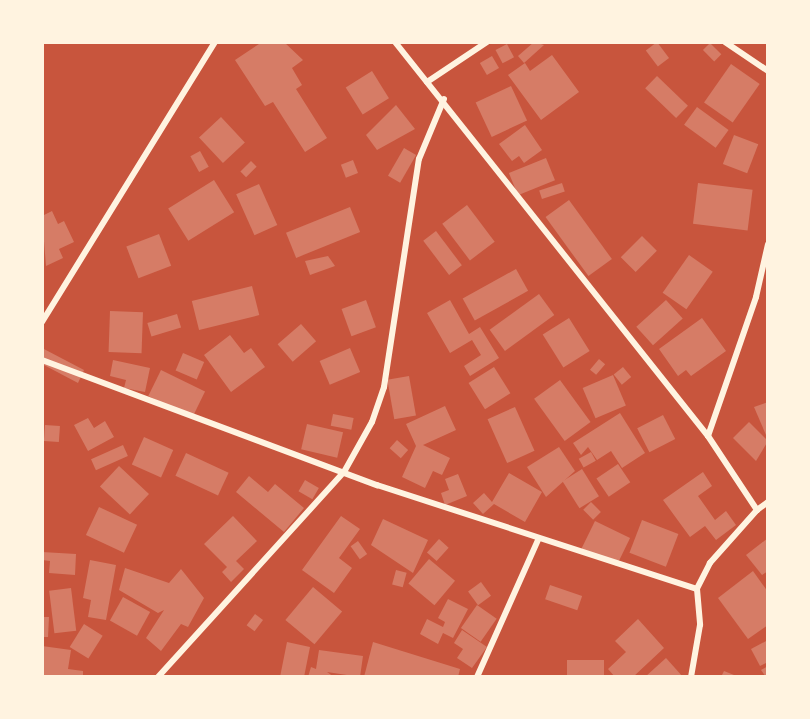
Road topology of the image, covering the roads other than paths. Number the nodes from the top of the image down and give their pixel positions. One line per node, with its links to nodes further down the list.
1 (215, 42): 9 (street)
2 (395, 42): 6 (street)
3 (487, 42): 6 (street)
4 (725, 42): 5 (street)
5 (768, 71)
6 (427, 82): 7 (street)
7 (444, 99): 11 (street); 12 (street)
8 (768, 244): 11 (street)
9 (42, 322)
10 (42, 360): 12 (street)
11 (708, 436): 14 (street)
12 (344, 472): 15 (street); 17 (street)
13 (767, 504): 14 (street)
14 (757, 510): 16 (street)
15 (539, 538): 16 (street); 18 (street)
16 (697, 589): 19 (street)
17 (158, 677)
18 (477, 677)
19 (691, 677)

